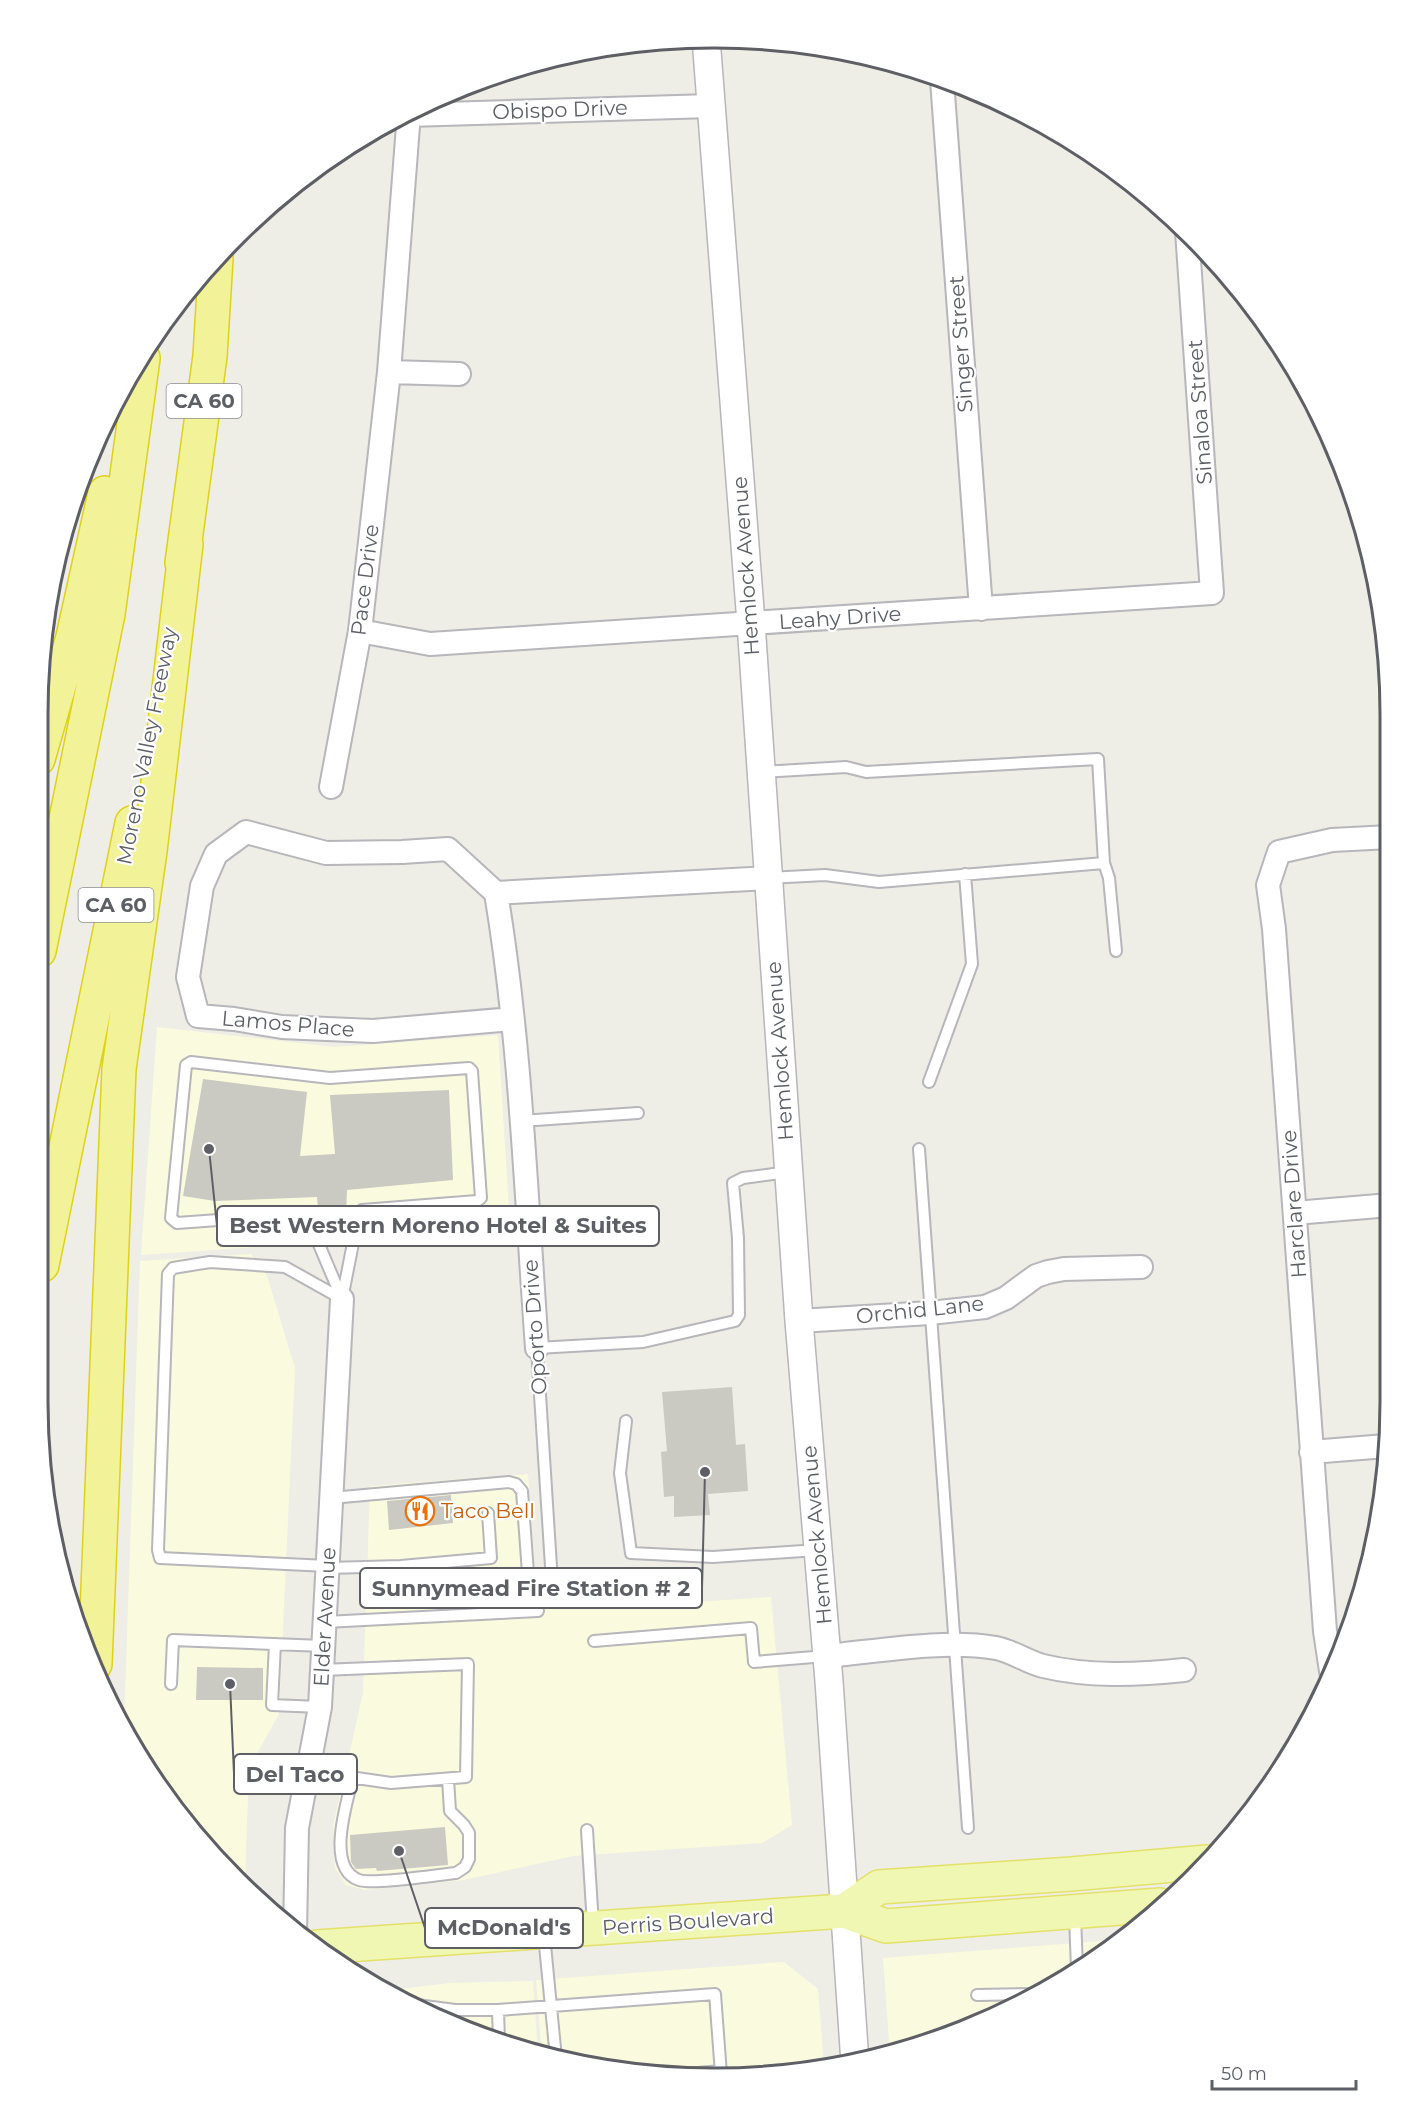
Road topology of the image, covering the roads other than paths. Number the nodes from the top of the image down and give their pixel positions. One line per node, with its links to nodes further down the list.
1 (707, 48): 3 (street, Hemlock Avenue)
2 (943, 89): 14 (street, Singer Street)
3 (711, 106): 4 (street, Obispo Drive); 15 (street, Hemlock Avenue)
4 (427, 114)
5 (408, 123): 8 (street, Pace Drive)
6 (1188, 246): 13 (street, Sinaloa Street)
7 (215, 273): 12 (highway, Moreno Valley Freeway / CA 60)
8 (389, 372): 9 (street); 16 (street, Pace Drive)
9 (459, 374)
10 (141, 375): 25 (highway, CA 60)
11 (120, 413): 17 (highway)
12 (186, 544): 35 (highway, Moreno Valley Freeway / CA 60); 56 (highway)
13 (1212, 593): 14 (street, Leahy Drive)
14 (981, 609): 15 (street, Leahy Drive)
15 (751, 623): 16 (street, Leahy Drive); 18 (street, Hemlock Avenue)
16 (360, 631): 19 (street, Pace Drive)
17 (48, 724)
18 (760, 772): 21 (lane); 23 (street, Hemlock Avenue)
19 (331, 787)
20 (1380, 838): 34 (street, Harclare Drive)
21 (1104, 863): 22 (lane); 26 (lane)
22 (965, 874): 23 (lane); 28 (lane)
23 (768, 878): 24 (street); 32 (street, Hemlock Avenue)
24 (496, 893): 27 (street, Oporto Drive); 27 (street, Lamos Place)
25 (48, 907)
26 (1116, 951)
27 (512, 1019): 30 (street, Oporto Drive)
28 (929, 1082)
29 (638, 1113): 30 (lane)
30 (521, 1120): 40 (street, Oporto Drive)
31 (919, 1149): 38 (lane)
32 (789, 1172): 39 (street, Hemlock Avenue); 40 (lane)
33 (1380, 1206): 34 (street)
34 (1295, 1213): 43 (street, Harclare Drive)
35 (48, 1236)
36 (1140, 1267): 38 (street, Orchid Lane)
37 (342, 1299): 37 (lane); 44 (street, Elder Avenue); 47 (lane)
38 (930, 1313): 39 (street, Orchid Lane); 54 (lane)
39 (799, 1321): 46 (street, Hemlock Avenue)
40 (537, 1348): 49 (lane, Oporto Drive)
41 (626, 1421): 46 (lane)
42 (1379, 1447): 43 (street)
43 (1311, 1452): 58 (street, Harclare Drive)
44 (332, 1498): 47 (street, Elder Avenue); 48 (lane)
45 (488, 1513): 48 (lane)
46 (818, 1550): 57 (street, Hemlock Avenue)
47 (328, 1567): 48 (lane); 51 (street, Elder Avenue)
48 (374, 1567)
49 (552, 1582)
50 (538, 1611): 51 (lane)
51 (325, 1622): 55 (street, Elder Avenue)
52 (594, 1641): 57 (lane)
53 (275, 1644): 55 (lane); 61 (lane); 62 (lane)
54 (956, 1644): 57 (street); 60 (street); 66 (lane)
55 (324, 1646): 59 (street, Elder Avenue)
56 (96, 1648)
57 (827, 1656): 70 (street, Hemlock Avenue)
58 (1329, 1657)
59 (322, 1670): 62 (street, Elder Avenue); 65 (lane)
60 (1184, 1670)
61 (171, 1684)
62 (320, 1707): 63 (street, Elder Avenue)
63 (309, 1768): 64 (lane); 72 (street, Elder Avenue)
64 (353, 1777): 65 (lane); 65 (lane)
65 (448, 1779)
66 (968, 1828)
67 (587, 1830): 73 (lane)
68 (1194, 1863): 70 (main road)
69 (1149, 1906): 71 (main road, Perris Boulevard)
70 (844, 1911): 71 (main road, Perris Boulevard); 73 (main road, Perris Boulevard); 84 (street, Hemlock Avenue)
71 (1075, 1913): 76 (lane)
72 (295, 1919)
73 (593, 1929): 74 (main road, Perris Boulevard)
74 (544, 1932): 75 (main road, Perris Boulevard); 79 (lane)
75 (331, 1946)
76 (1077, 1961)
77 (1018, 1994): 78 (lane)
78 (977, 1995)
79 (551, 2006): 81 (lane); 83 (lane); 85 (lane)
80 (439, 2008): 81 (lane)
81 (498, 2010): 82 (lane)
82 (499, 2032)
83 (555, 2048)
84 (854, 2053)
85 (721, 2068)

